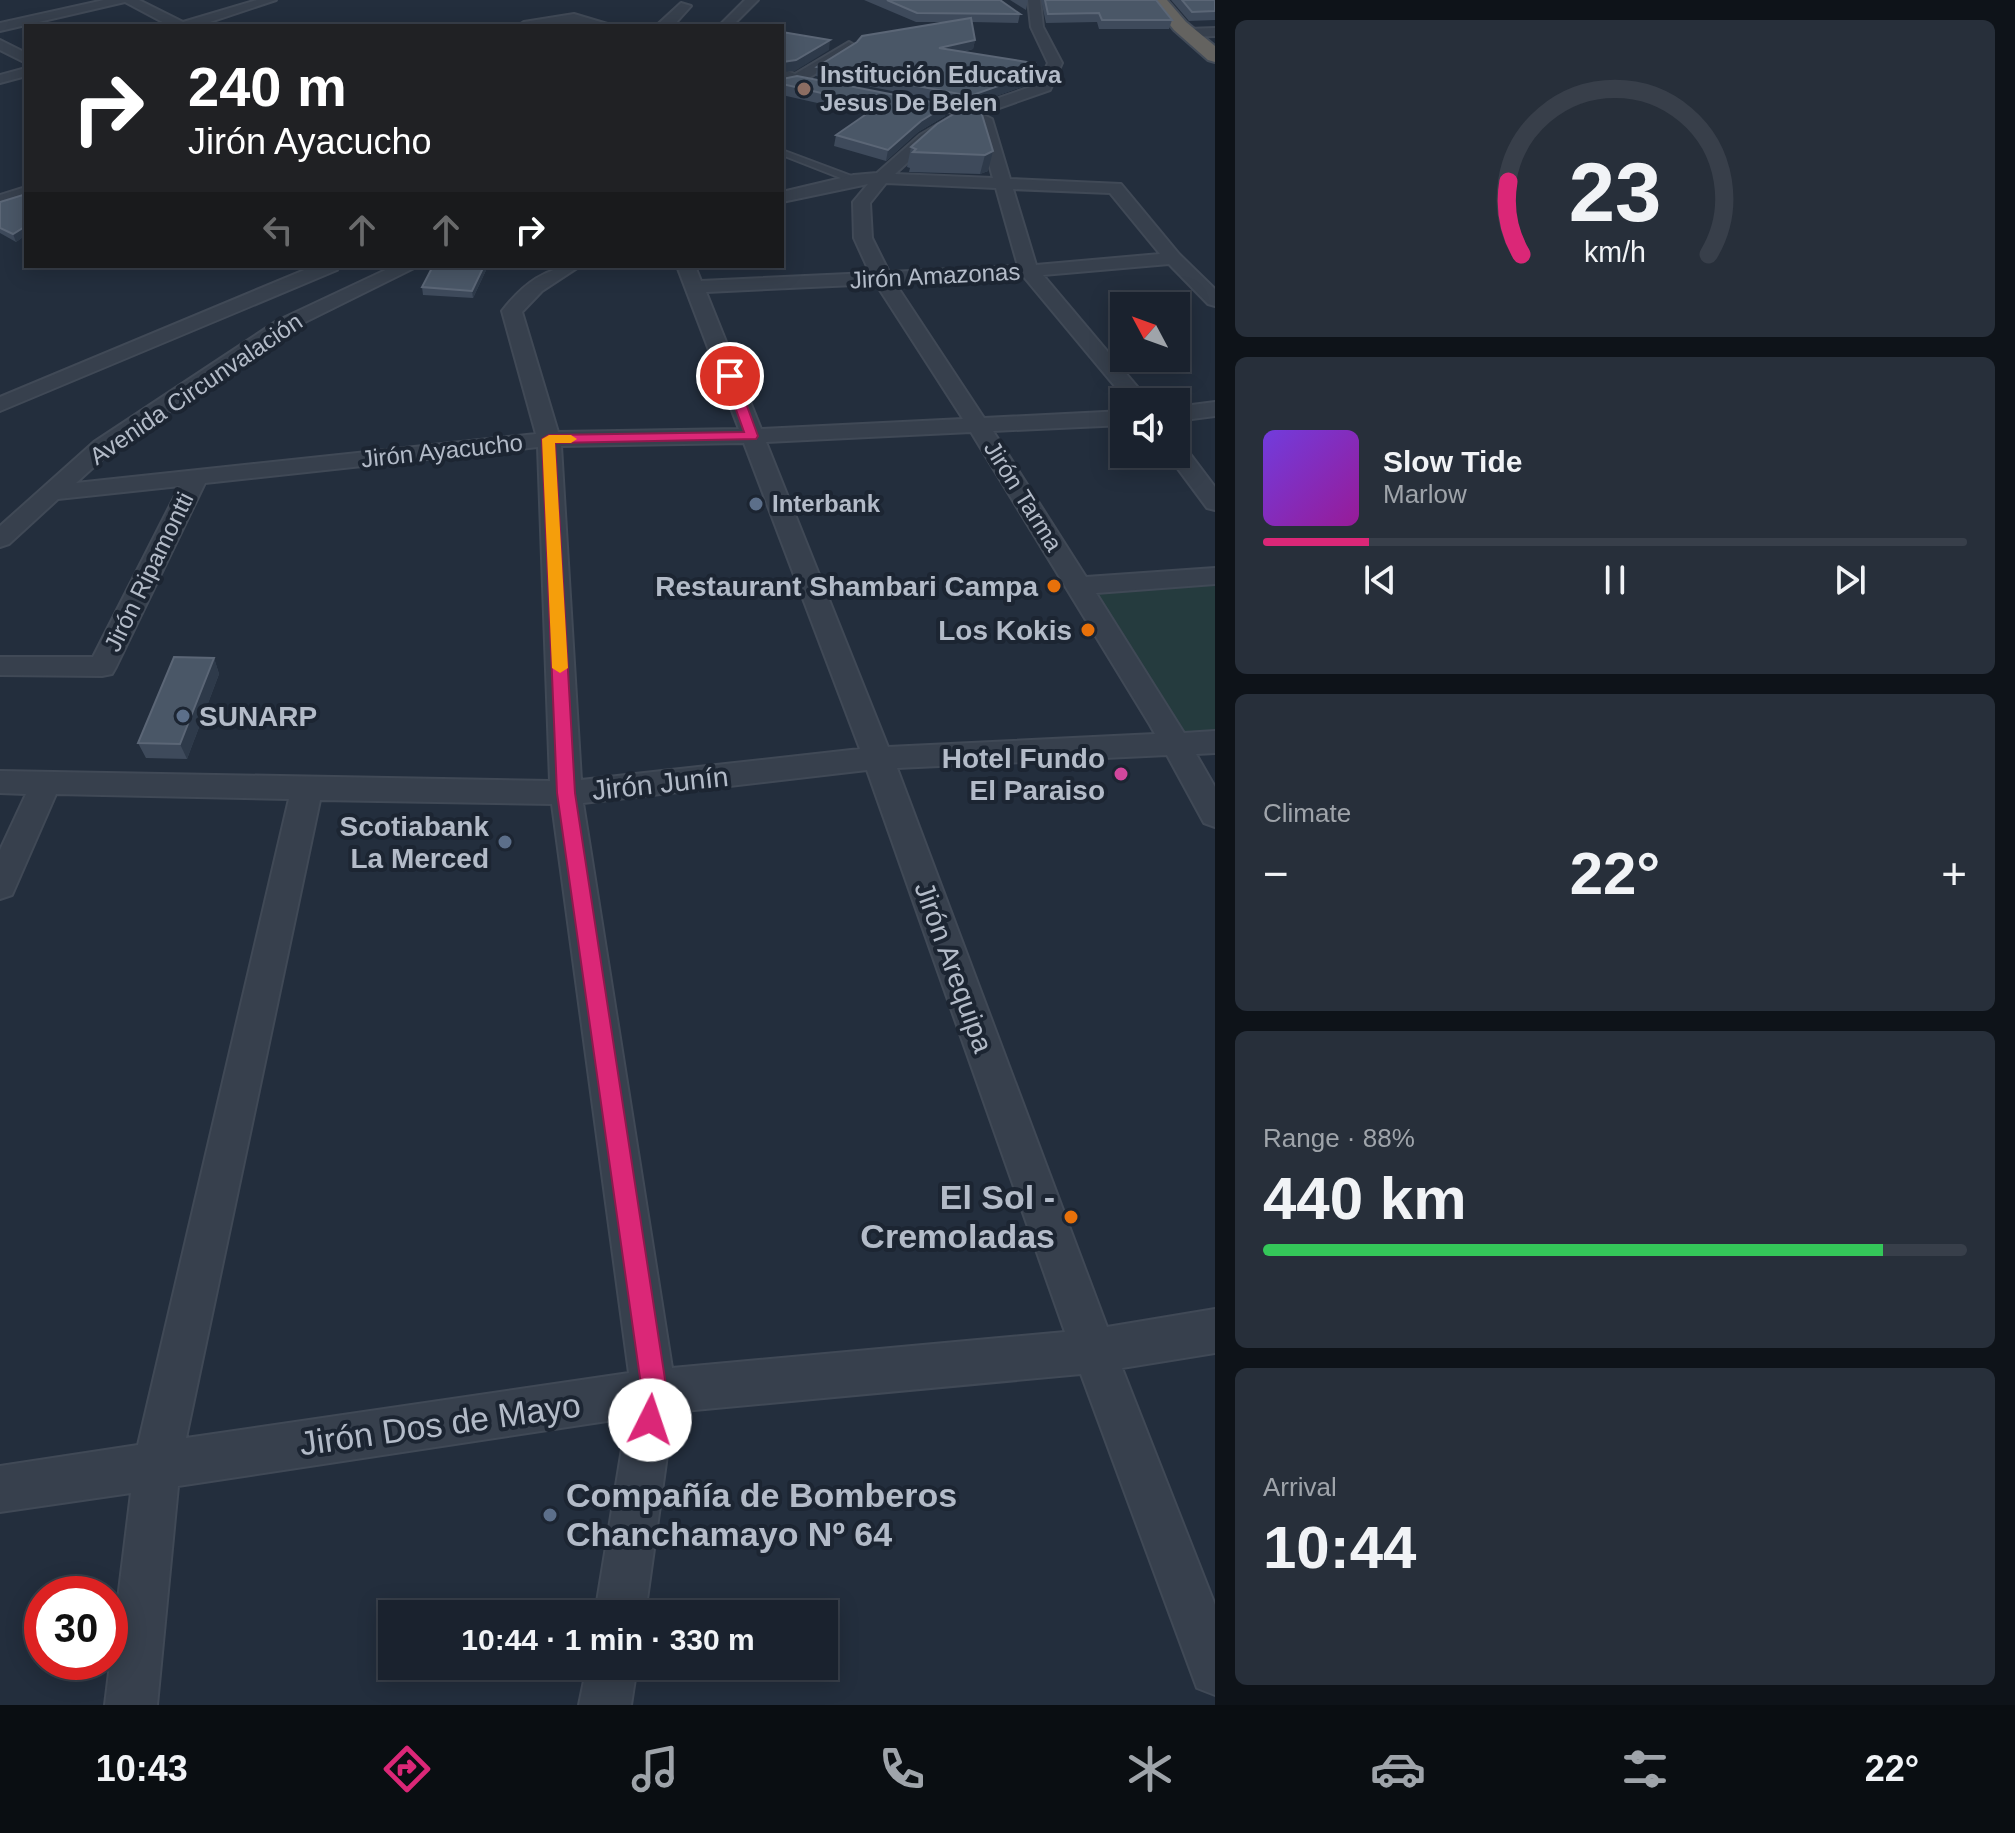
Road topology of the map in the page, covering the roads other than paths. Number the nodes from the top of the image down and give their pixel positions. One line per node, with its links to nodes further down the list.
1 (120, 0): 10 (street)
2 (130, 0): 13 (street)
3 (242, 0): 8 (street)
4 (270, 0): 8 (street)
5 (752, 0): 18 (street)
6 (1034, 0): 20 (street)
7 (1158, 0): 22 (highway)
8 (256, 5): 14 (street)
9 (685, 6): 17 (street)
10 (51, 15): 12 (street); 19 (street)
11 (1024, 18): 20 (street)
12 (67, 24)
13 (178, 24)
14 (189, 24)
15 (536, 24): 16 (street)
16 (600, 24)
17 (668, 24)
18 (727, 24)
19 (0, 27)
20 (1037, 27): 32 (street, Jirón Tarma)
21 (1215, 32): 22 (street)
22 (1188, 33): 25 (highway)
23 (0, 44): 26 (street)
24 (849, 46): 29 (street)
25 (1215, 56)
26 (24, 58)
27 (24, 73): 28 (street)
28 (0, 79)
29 (787, 79): 30 (street)
30 (825, 86)
31 (942, 108): 32 (street)
32 (972, 114): 34 (street, Jirón Tarma); 36 (street)
33 (784, 153): 35 (lane)
34 (882, 178): 35 (street); 36 (street); 47 (street, Jirón Tarma)
35 (854, 180): 38 (street)
36 (1003, 181): 40 (street); 45 (street)
37 (24, 193): 39 (street)
38 (784, 197)
39 (0, 201)
40 (1173, 258): 45 (street, Jirón Amazonas); 49 (street)
41 (297, 268): 48 (street)
42 (325, 268): 48 (street)
43 (405, 268): 60 (street, Avenida Circunvalación)
44 (568, 268): 57 (street)
45 (1029, 271): 47 (street, Jirón Amazonas); 50 (street)
46 (691, 276): 47 (street, Jirón Amazonas); 56 (street, Jirón Arequipa)
47 (882, 278): 55 (street, Jirón Tarma)
48 (244, 300): 51 (street)
49 (1215, 300)
50 (1127, 388)
51 (0, 405)
52 (1215, 409): 53 (street)
53 (1190, 412)
54 (1110, 419): 55 (street, Jirón Ayacucho)
55 (978, 425): 56 (street, Jirón Ayacucho); 64 (street, Jirón Tarma)
56 (752, 436): 57 (street, Jirón Ayacucho); 68 (street, Jirón Arequipa)
57 (549, 439): 59 (street, Jirón Ayacucho); 72 (street)
58 (1189, 468): 61 (street)
59 (196, 477): 60 (street, Jirón Ayacucho); 65 (street, Jirón Ripamontti)
60 (50, 493): 62 (street, Avenida Circunvalación)
61 (1215, 503)
62 (0, 539)
63 (1215, 576): 64 (street)
64 (1079, 586): 67 (street, Jirón Tarma)
65 (0, 666)
66 (1215, 742): 67 (street, Jirón Junín)
67 (1175, 744): 68 (street, Jirón Junín); 73 (street, Jirón Tarma)
68 (878, 758): 72 (street, Jirón Junín); 76 (street, Jirón Arequipa)
69 (0, 782): 70 (street, Jirón Junín)
70 (46, 783): 71 (street, Jirón Junín); 74 (street)
71 (307, 788): 72 (street, Jirón Junín); 78 (street)
72 (566, 793): 77 (street)
73 (1215, 815)
74 (0, 886)
75 (1215, 1331): 76 (street, Jirón Dos de Mayo)
76 (1094, 1351): 77 (street, Jirón Dos de Mayo); 81 (street, Jirón Arequipa)
77 (654, 1392): 78 (street, Jirón Dos de Mayo); 80 (street)
78 (157, 1465): 79 (street, Jirón Dos de Mayo); 83 (street)
79 (0, 1489)
80 (622, 1600)
81 (1215, 1670)
82 (609, 1680): 84 (street)
83 (131, 1705)
84 (605, 1705)

